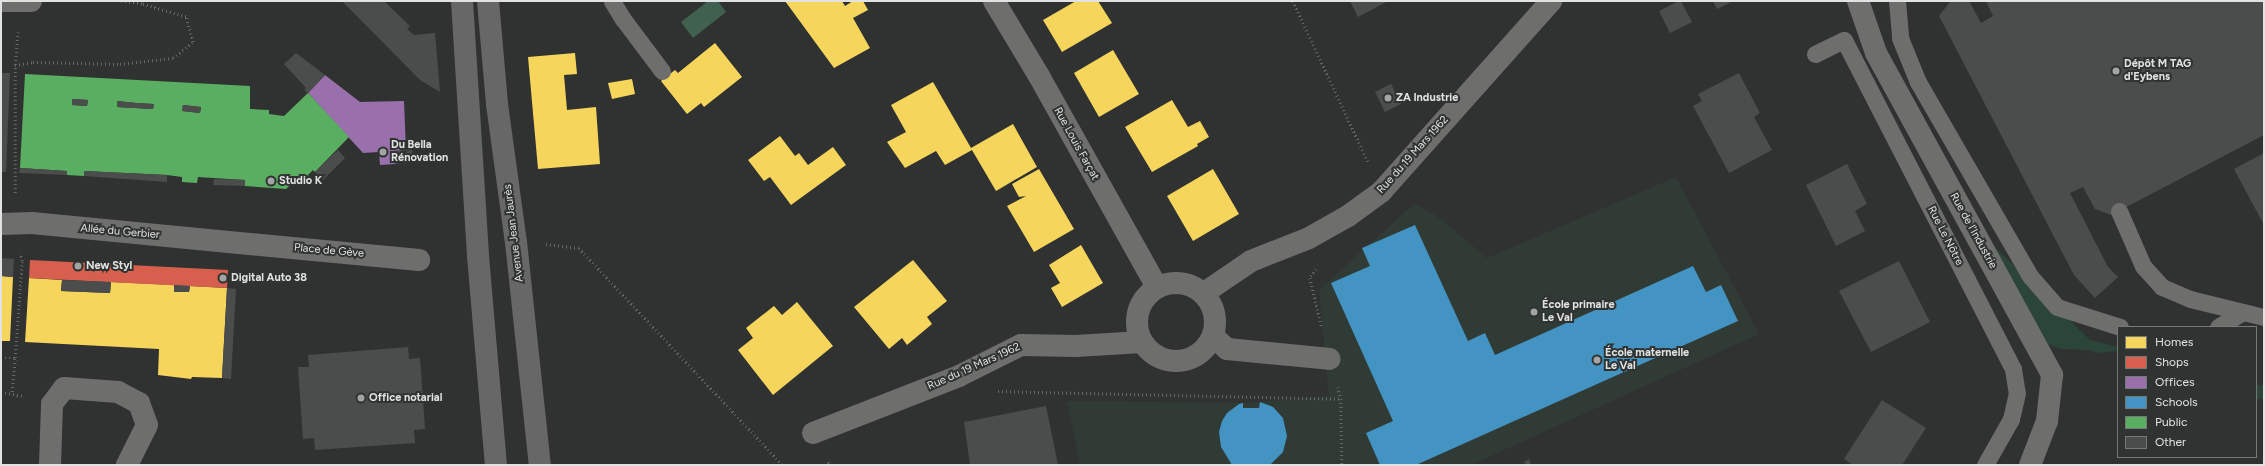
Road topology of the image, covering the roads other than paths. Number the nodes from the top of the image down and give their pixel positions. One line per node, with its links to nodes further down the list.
1 (462, 1): 26 (main road)
2 (488, 1): 27 (main road, Avenue Jean Jaurès)
3 (612, 1): 9 (lane)
4 (994, 1): 14 (street, Rue Louis Farçat)
5 (1551, 1): 15 (street, Rue du 19 Mars 1962)
6 (1858, 1): 29 (street, Rue de l'Industrie)
7 (1897, 1): 18 (lane)
8 (1815, 54): 28 (lane, Rue Le Nôtre)
9 (662, 71)
10 (2119, 211): 16 (lane)
11 (8, 224): 12 (street, Allée du Gerbier)
12 (239, 243): 13 (street, Place de Gève)
13 (419, 260)
14 (1157, 287): 15 (street); 21 (street)
15 (1204, 293): 20 (street)
16 (2243, 312): 17 (lane); 19 (lane)
17 (2264, 317)
18 (2117, 326)
19 (2220, 326)
20 (1213, 336): 21 (street); 22 (street)
21 (1142, 342): 23 (street, Rue du 19 Mars 1962)
22 (1330, 359)
23 (813, 433)
24 (50, 465): 25 (street)
25 (127, 465)
26 (496, 465)
27 (540, 465)
28 (1985, 465)
29 (2030, 465)

